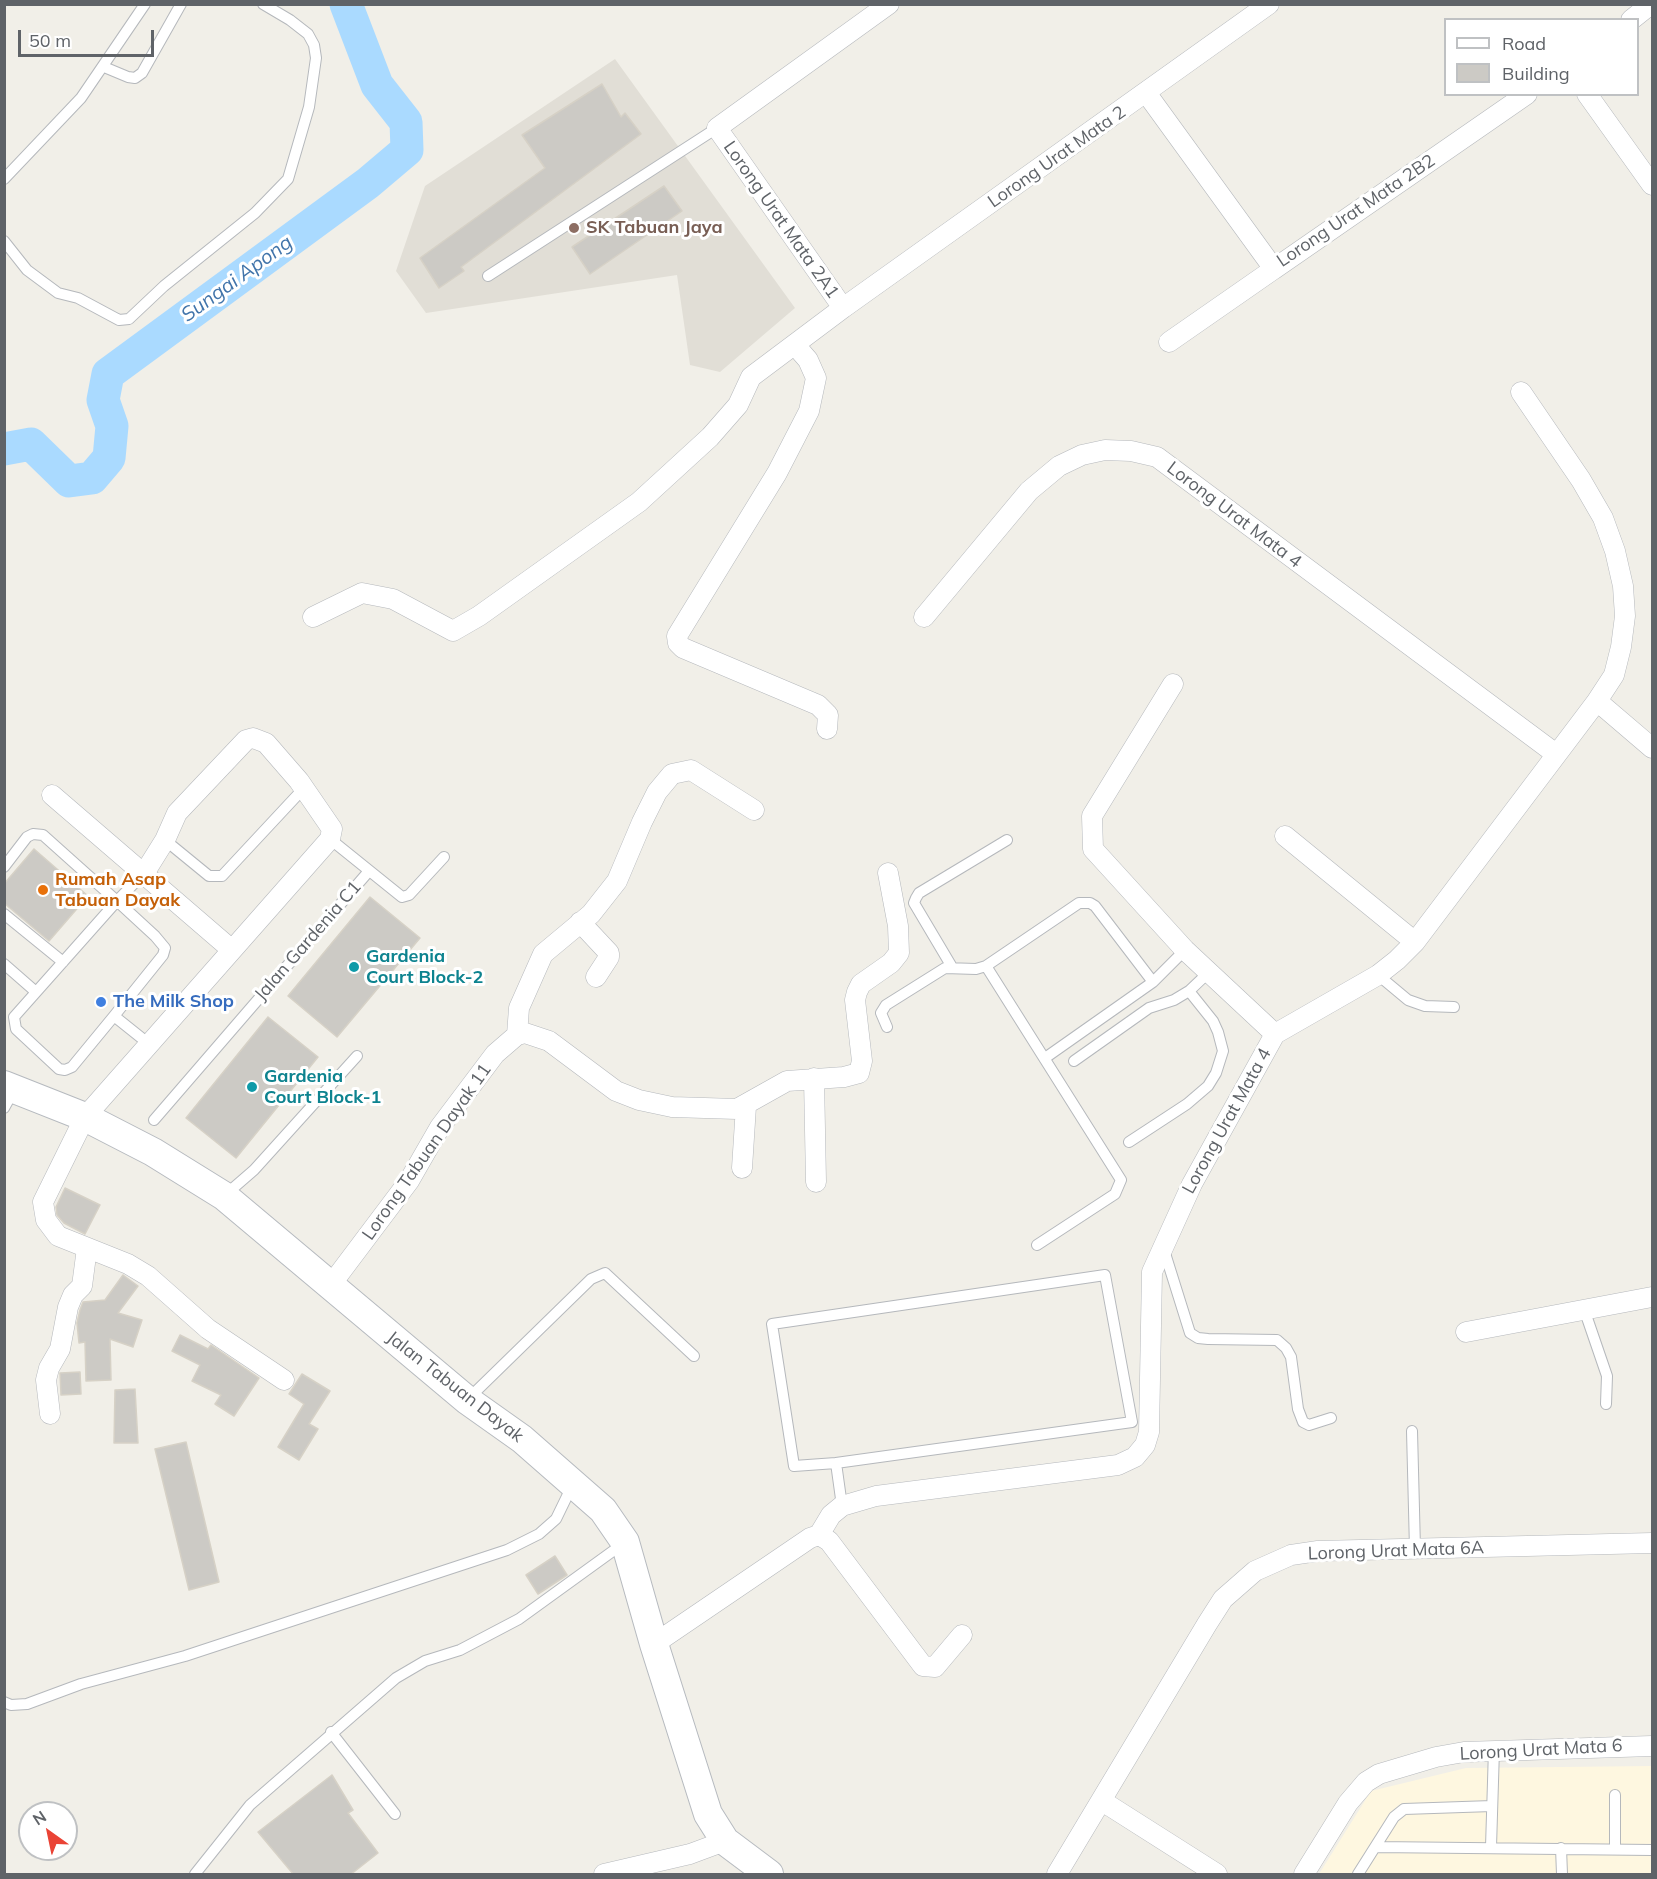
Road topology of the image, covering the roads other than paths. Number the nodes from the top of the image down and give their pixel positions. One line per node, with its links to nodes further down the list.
1 (145, 4): 8 (lane)
2 (181, 4): 8 (lane)
3 (263, 4): 15 (lane)
4 (889, 4): 12 (street, Lorong Urat Mata 2A1)
5 (1269, 4): 9 (street, Lorong Urat Mata 2)
6 (1651, 4): 7 (street)
7 (1634, 18)
8 (104, 67): 13 (lane)
9 (1146, 94): 16 (street, Lorong Urat Mata 2B2); 18 (street, Lorong Urat Mata 2)
10 (1524, 96): 16 (street, Lorong Urat Mata 2B2)
11 (1588, 96): 14 (street)
12 (717, 128): 17 (lane); 18 (street, Lorong Urat Mata 2A1)
13 (4, 179)
14 (1653, 184)
15 (4, 241)
16 (1274, 269): 19 (street)
17 (488, 276)
18 (843, 308): 20 (street, Lorong Urat Mata 2)
19 (1169, 342)
20 (795, 345): 22 (street, Lorong Urat Mata 2); 26 (street)
21 (1521, 392): 25 (street, Lorong Urat Mata 4)
22 (313, 616)
23 (924, 617): 28 (street, Lorong Urat Mata 4)
24 (1173, 684): 46 (street)
25 (1597, 701): 27 (street); 28 (street, Lorong Urat Mata 4)
26 (826, 729)
27 (1653, 748)
28 (1556, 754): 44 (street, Lorong Urat Mata 4)
29 (304, 788): 33 (street); 34 (lane); 34 (street)
30 (52, 795): 39 (street)
31 (754, 810): 43 (street)
32 (1285, 836): 44 (street)
33 (330, 839): 38 (lane); 45 (street)
34 (165, 840): 39 (street)
35 (1007, 840): 50 (lane)
36 (444, 857): 38 (lane)
37 (4, 867): 41 (lane)
38 (369, 871): 70 (lane, Jalan Gardenia C1)
39 (145, 872): 41 (lane); 45 (street)
40 (888, 873): 66 (street)
41 (117, 902): 47 (lane); 58 (lane)
42 (4, 914): 47 (lane)
43 (580, 922): 53 (street); 61 (street)
44 (1415, 942): 52 (street, Lorong Urat Mata 4)
45 (232, 950): 62 (street)
46 (1185, 950): 51 (street); 54 (lane)
47 (63, 962): 56 (lane)
48 (4, 964): 56 (lane)
49 (986, 966): 50 (lane); 54 (lane); 64 (lane)
50 (952, 967): 59 (lane)
51 (1209, 972): 55 (lane); 60 (street)
52 (1378, 975): 57 (lane); 60 (street, Lorong Urat Mata 4)
53 (596, 977)
54 (1153, 982): 64 (lane)
55 (1189, 991): 65 (lane); 71 (lane)
56 (36, 992): 58 (lane)
57 (1454, 1007)
58 (114, 1016): 62 (lane)
59 (887, 1027)
60 (1275, 1034): 76 (street, Lorong Urat Mata 4)
61 (517, 1035): 68 (street); 78 (street, Lorong Tabuan Dayak 11)
62 (149, 1044): 69 (street)
63 (357, 1056): 74 (lane)
64 (1045, 1058): 75 (lane)
65 (1074, 1061)
66 (814, 1078): 68 (street); 73 (street)
67 (8, 1094): 69 (street, Jalan Tabuan Dayak)
68 (746, 1106): 72 (street)
69 (85, 1117): 74 (street, Jalan Tabuan Dayak); 77 (street)
70 (154, 1120)
71 (1129, 1142)
72 (742, 1168)
73 (816, 1182)
74 (224, 1196): 78 (street, Jalan Tabuan Dayak)
75 (1037, 1245)
76 (1163, 1247): 87 (lane); 91 (street, Lorong Urat Mata 4)
77 (87, 1248): 83 (street); 86 (street)
78 (330, 1286): 84 (street, Jalan Tabuan Dayak)
79 (1653, 1297): 80 (street)
80 (1584, 1309): 81 (street); 85 (lane)
81 (1466, 1332)
82 (694, 1356): 84 (lane)
83 (284, 1380)
84 (467, 1400): 90 (street, Jalan Tabuan Dayak)
85 (1606, 1404)
86 (51, 1414)
87 (1331, 1418)
88 (1412, 1431): 95 (lane)
89 (836, 1463): 89 (lane); 91 (lane)
90 (574, 1483): 93 (street, Jalan Tabuan Dayak); 98 (lane)
91 (842, 1506): 92 (street)
92 (819, 1535): 96 (street); 97 (street)
93 (625, 1542): 97 (street, Jalan Tabuan Dayak); 99 (lane)
94 (1653, 1543): 95 (street, Lorong Urat Mata 6A)
95 (1415, 1549): 103 (street, Lorong Urat Mata 6A)
96 (962, 1635)
97 (654, 1644): 106 (street, Jalan Tabuan Dayak)
98 (4, 1702)
99 (331, 1732): 105 (lane); 112 (lane)
100 (1653, 1746): 101 (street, Lorong Urat Mata 6)
101 (1494, 1749): 104 (lane); 117 (street, Lorong Urat Mata 6)
102 (1615, 1795): 110 (lane)
103 (1102, 1801): 115 (street, Lorong Urat Mata 6A); 116 (street)
104 (1492, 1806): 107 (lane); 108 (lane)
105 (395, 1814)
106 (725, 1840): 113 (street); 114 (street, Jalan Tabuan Dayak)
107 (1376, 1847): 108 (lane); 118 (lane)
108 (1491, 1847): 109 (lane)
109 (1561, 1848): 110 (lane); 119 (lane)
110 (1615, 1849): 111 (lane)
111 (1653, 1850)
112 (195, 1875)
113 (604, 1875)
114 (769, 1875)
115 (1057, 1875)
116 (1216, 1875)
117 (1304, 1875)
118 (1358, 1875)
119 (1562, 1875)

